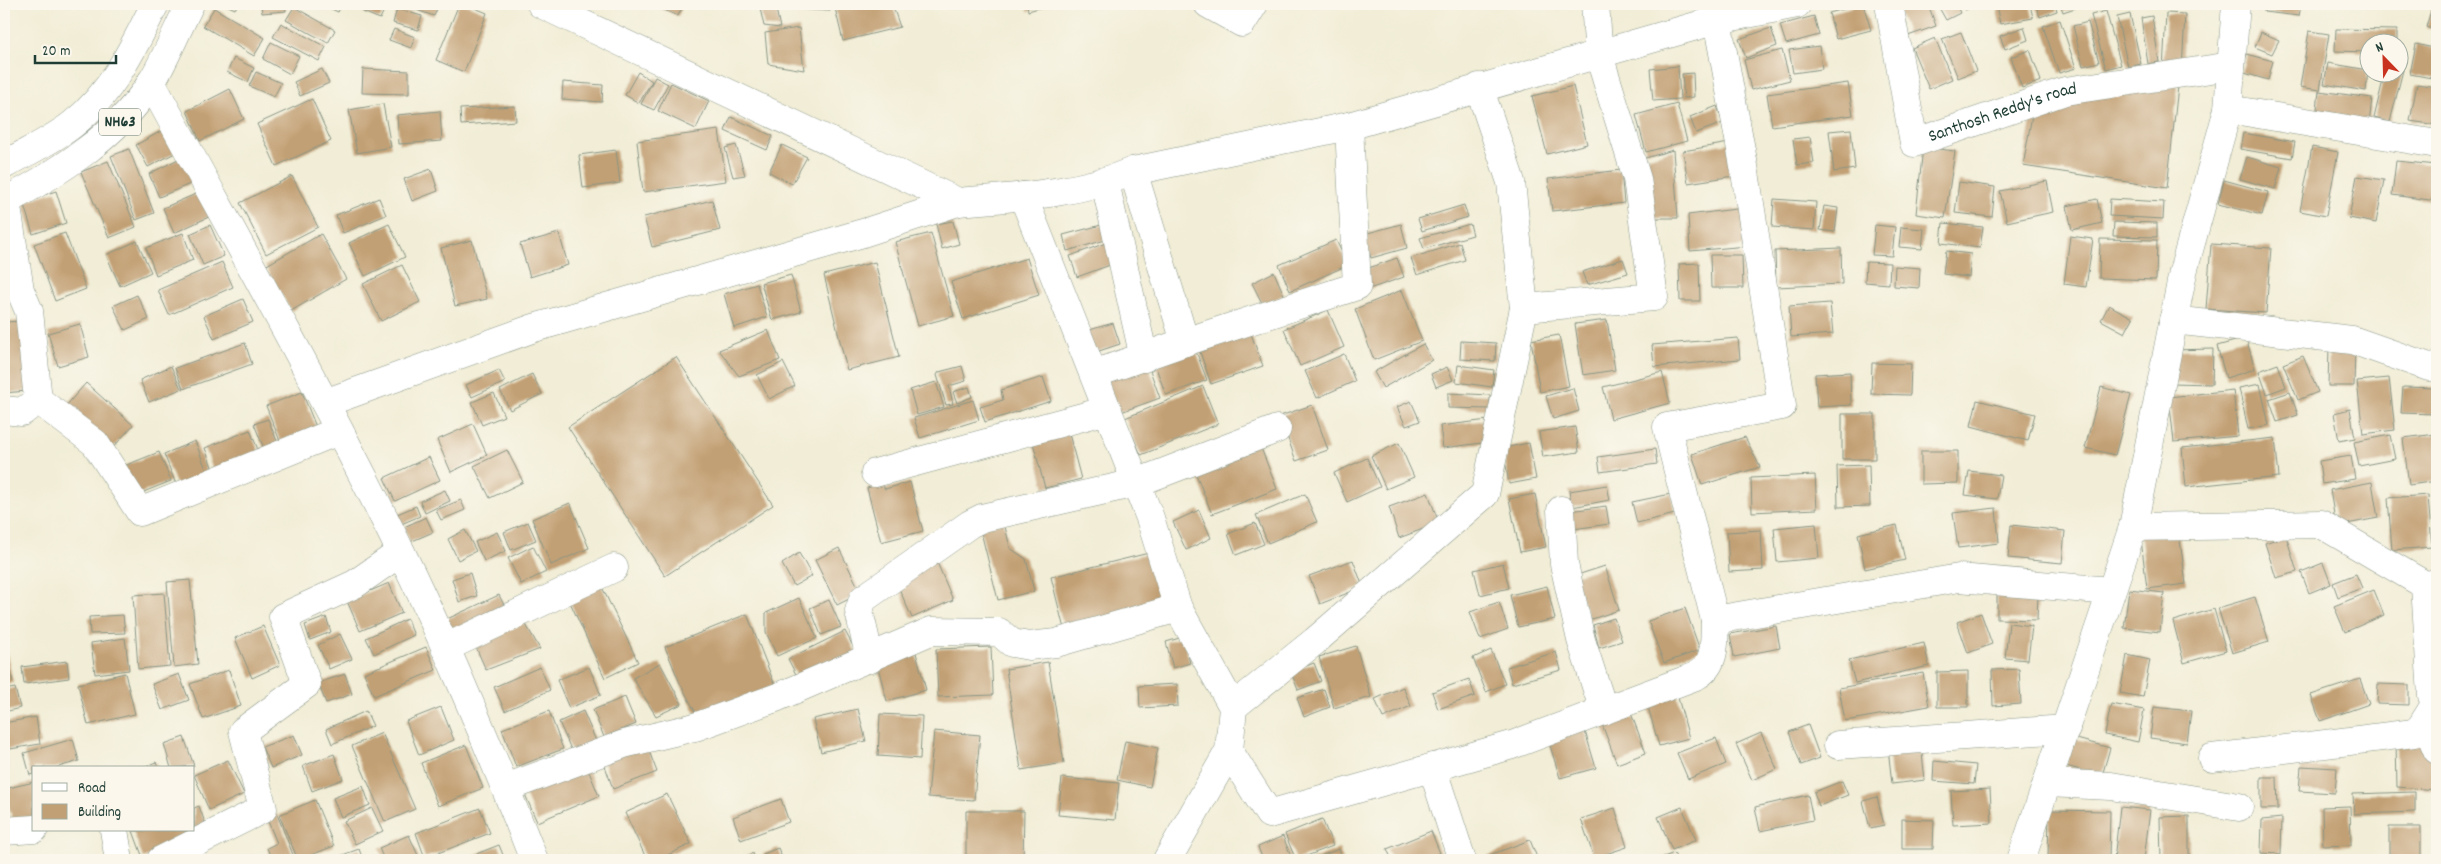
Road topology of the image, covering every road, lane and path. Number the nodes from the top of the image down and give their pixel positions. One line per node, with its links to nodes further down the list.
1 (155, 4): 18 (main road, NH63)
2 (190, 4): 13 (main road, NH63)
3 (541, 4): 23 (main road)
4 (1208, 4): 5 (main road)
5 (1254, 4)
6 (1595, 4): 11 (main road)
7 (1797, 4): 10 (main road)
8 (1889, 4): 12 (main road, Santhosh Reddy's road)
9 (2236, 4): 12 (main road)
10 (1716, 20): 11 (main road); 45 (main road)
11 (1599, 55): 14 (main road); 24 (main road)
12 (2231, 66): 15 (main road)
13 (151, 82): 22 (main road, NH63); 31 (main road)
14 (1479, 87): 16 (main road); 24 (main road)
15 (2228, 109): 17 (main road); 25 (main road)
16 (1349, 126): 19 (main road); 26 (main road)
17 (2437, 144)
18 (4, 166)
19 (1133, 170): 20 (main road); 26 (main road)
20 (1105, 182): 21 (main road); 27 (main road)
21 (1023, 196): 23 (main road); 29 (main road)
22 (5, 201): 30 (main road)
23 (958, 202): 31 (main road)
24 (1524, 308): 49 (main road)
25 (2173, 320): 28 (main road); 39 (main road)
26 (1185, 342): 27 (main road)
27 (1144, 358): 29 (main road)
28 (2437, 366)
29 (1094, 374): 33 (main road)
30 (38, 400): 32 (main road); 35 (main road)
31 (325, 403): 35 (main road)
32 (4, 410)
33 (1108, 410): 36 (main road); 37 (main road)
34 (1277, 429): 37 (main road)
35 (338, 431): 40 (main road)
36 (875, 473)
37 (1136, 483): 44 (main road); 47 (main road)
38 (1561, 510): 50 (main road)
39 (2133, 527): 42 (main road); 43 (main road)
40 (401, 552): 46 (main road); 65 (main road)
41 (614, 568): 46 (main road)
42 (2431, 584): 48 (main road)
43 (2111, 591): 45 (main road); 52 (main road)
44 (1178, 608): 47 (main road); 49 (main road)
45 (1715, 620): 50 (main road)
46 (445, 648): 59 (main road)
47 (870, 659): 59 (main road)
48 (2437, 696)
49 (1232, 707): 55 (main road)
50 (1604, 711): 57 (main road)
51 (2431, 711): 54 (main road); 56 (main road)
52 (2066, 729): 53 (main road); 58 (main road)
53 (1838, 745)
54 (2437, 750)
55 (1229, 751): 57 (main road); 67 (main road)
56 (2212, 758)
57 (1432, 767): 68 (main road)
58 (2047, 783): 60 (main road); 69 (main road)
59 (506, 788): 66 (main road)
60 (2239, 807)
61 (32, 828): 62 (main road)
62 (4, 831)
63 (114, 832): 64 (main road)
64 (119, 860)
65 (161, 860)
66 (534, 860)
67 (1167, 860)
68 (1462, 860)
69 (2021, 860)

